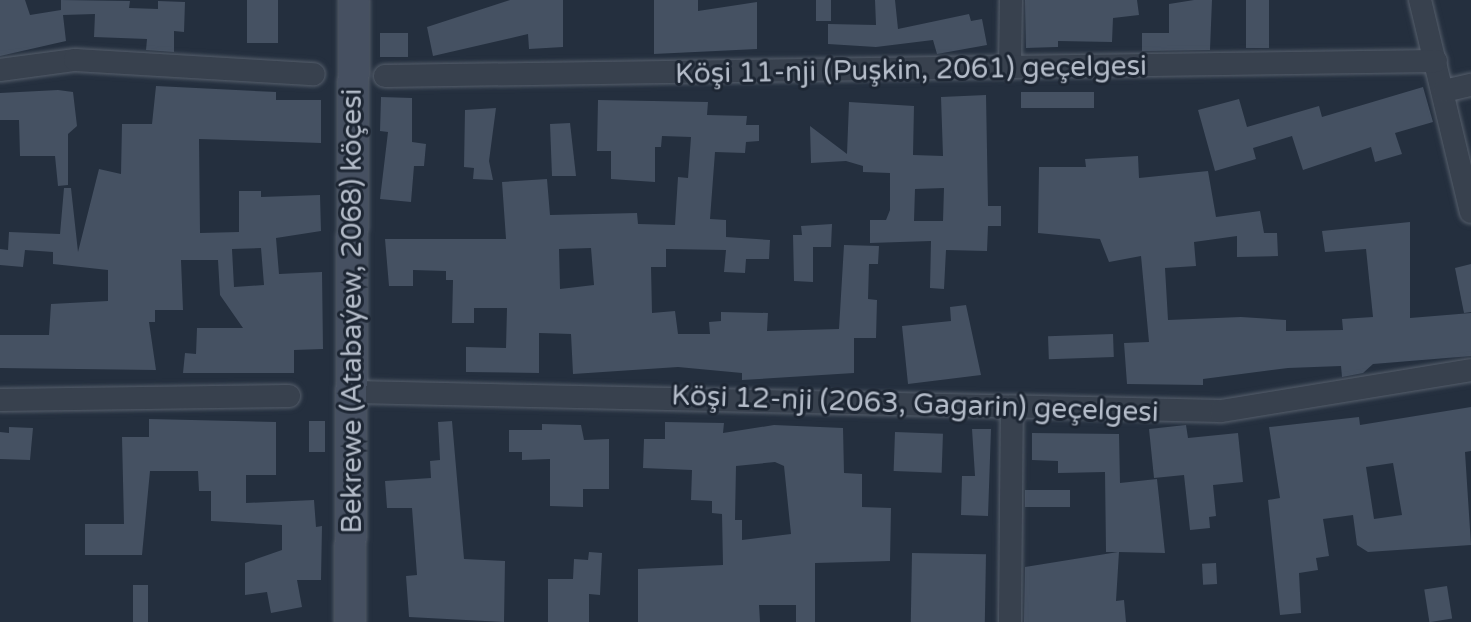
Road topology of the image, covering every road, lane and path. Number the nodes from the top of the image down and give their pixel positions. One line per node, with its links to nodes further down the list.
1 (354, 0): 13 (main road, Bekrewe (Atabaýew, 2068) köçesi)
2 (1011, 0): 5 (street)
3 (1420, 0): 4 (street)
4 (1436, 61): 5 (street, Köşi 11-nji (Puşkin, 2061) geçelgesi); 10 (street)
5 (1010, 68): 8 (street, Köşi 11-nji (Puşkin, 2061) geçelgesi)
6 (0, 70): 7 (street)
7 (314, 74)
8 (385, 76)
9 (1471, 85): 10 (street)
10 (1444, 91): 11 (street)
11 (1471, 212)
12 (1471, 370): 16 (street, Köşi 12-nji (2063, Gagarin) geçelgesi)
13 (355, 392): 16 (street, Köşi 12-nji (2063, Gagarin) geçelgesi); 17 (main road, Bekrewe (Atabaýew, 2068) köçesi)
14 (289, 396): 15 (street)
15 (0, 400)
16 (1012, 409): 18 (street)
17 (350, 622)
18 (1010, 622)

